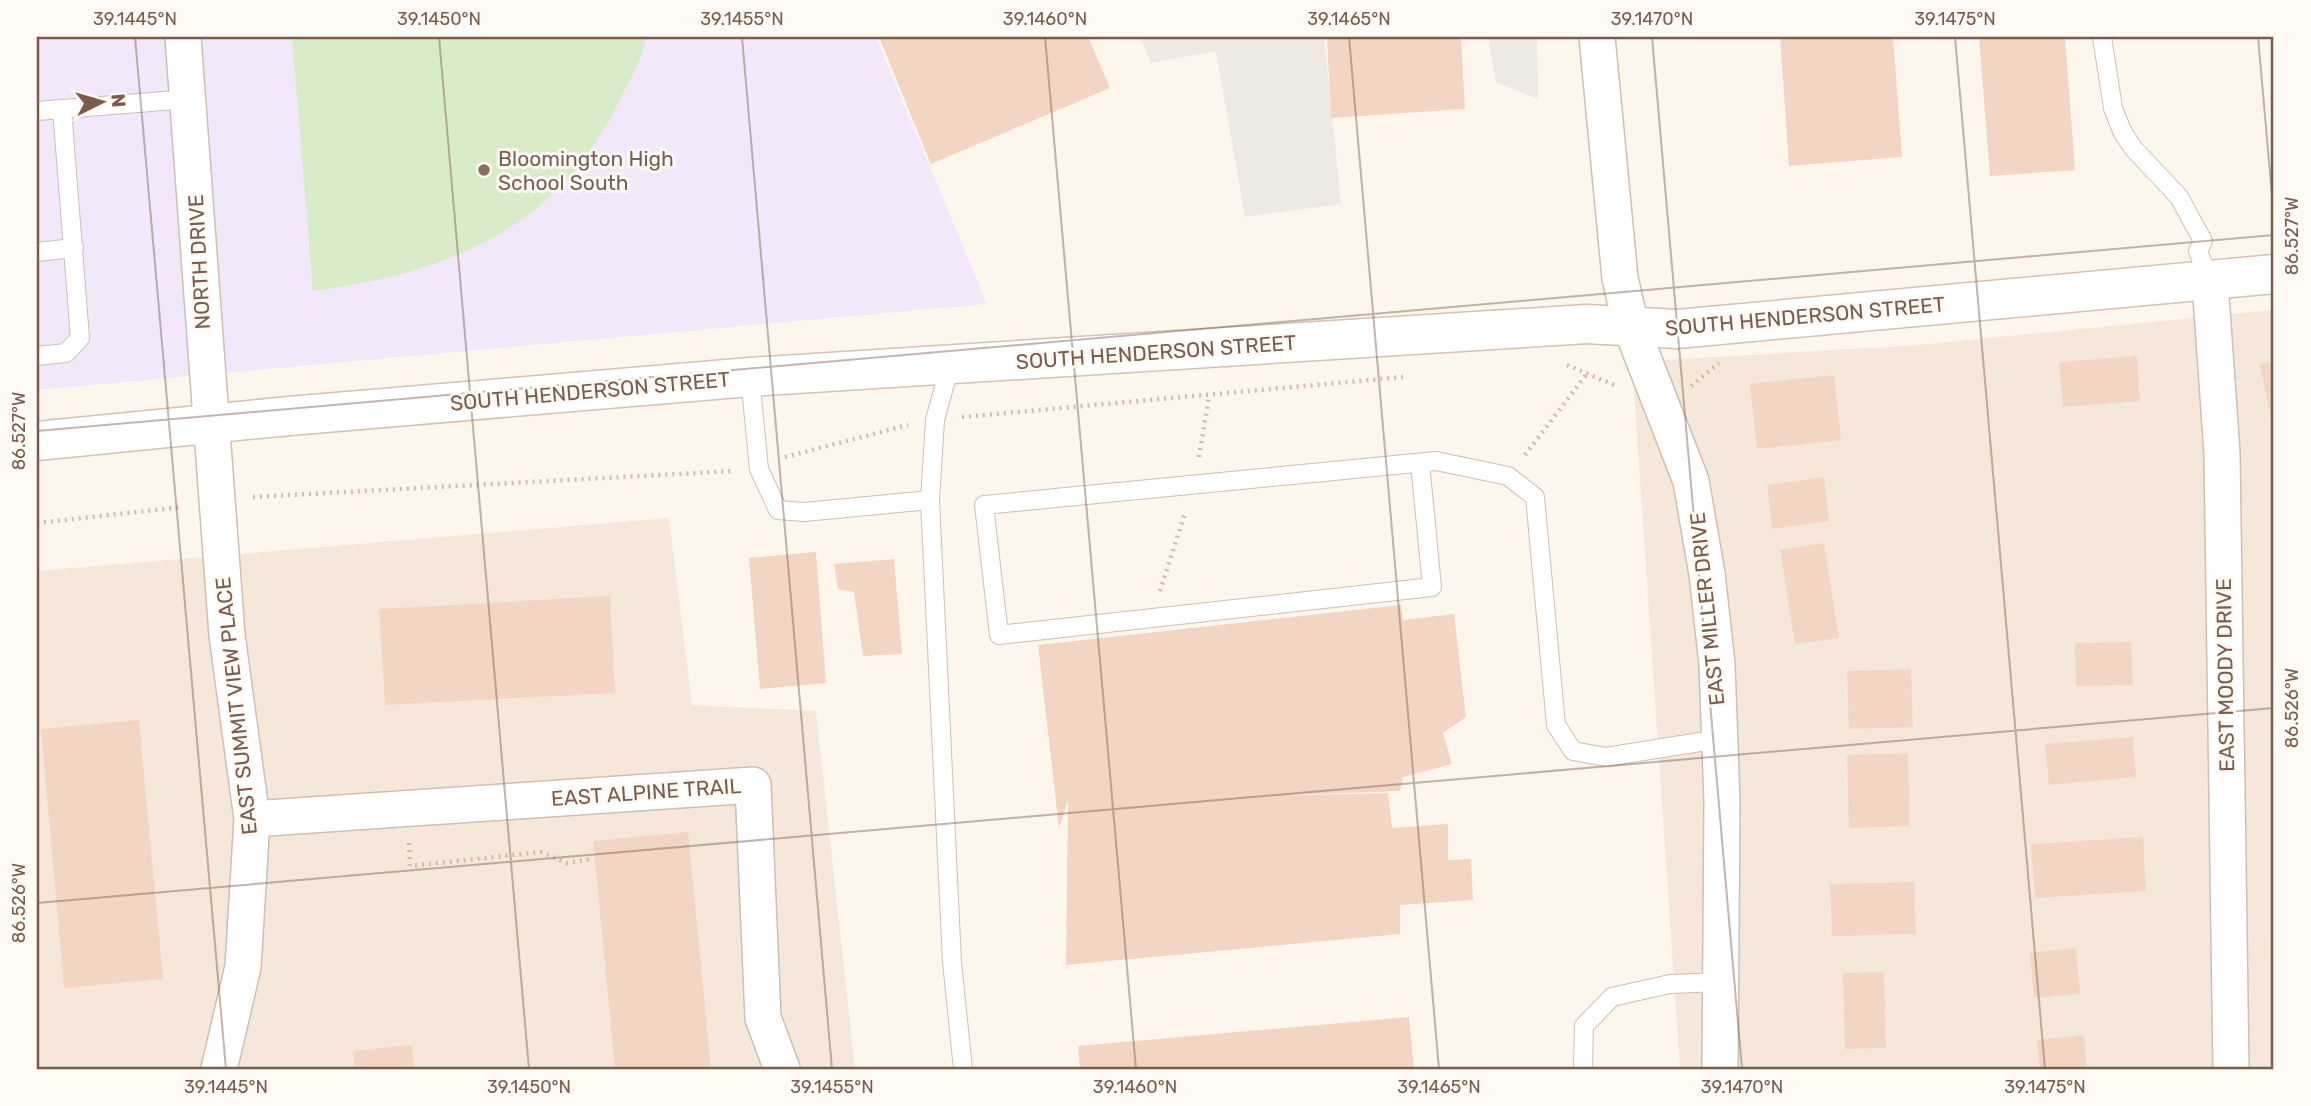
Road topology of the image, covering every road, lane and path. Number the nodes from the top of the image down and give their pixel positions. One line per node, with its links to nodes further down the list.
1 (183, 37): 4 (street, NORTH DRIVE)
2 (1597, 37): 11 (street, EAST MILLER DRIVE)
3 (2102, 37): 10 (lane)
4 (189, 100): 5 (lane); 16 (street, NORTH DRIVE)
5 (62, 109): 6 (lane); 7 (lane)
6 (37, 111)
7 (74, 248): 8 (lane); 12 (lane)
8 (37, 252)
9 (2274, 274): 10 (street, SOUTH HENDERSON STREET)
10 (2210, 282): 11 (street, SOUTH HENDERSON STREET); 33 (street, EAST MOODY DRIVE)
11 (1631, 327): 13 (street, SOUTH HENDERSON STREET); 23 (street, EAST MILLER DRIVE)
12 (37, 356)
13 (950, 365): 15 (street, SOUTH HENDERSON STREET); 20 (lane)
14 (1586, 374): 19 (path)
15 (751, 377): 16 (street, SOUTH HENDERSON STREET); 20 (lane)
16 (211, 424): 17 (street, SOUTH HENDERSON STREET); 25 (street, EAST SUMMIT VIEW PLACE)
17 (37, 441)
18 (1420, 463): 18 (lane); 19 (lane)
19 (1508, 476): 23 (lane)
20 (930, 500): 30 (lane)
21 (169, 509): 22 (path)
22 (37, 523)
23 (1719, 739): 27 (street, EAST MILLER DRIVE)
24 (407, 808): 25 (street, EAST ALPINE TRAIL); 26 (path); 29 (street, EAST ALPINE TRAIL)
25 (252, 818): 28 (street, EAST SUMMIT VIEW PLACE)
26 (589, 859)
27 (1721, 982): 31 (lane); 32 (street, EAST MILLER DRIVE)
28 (219, 1069)
29 (782, 1069)
30 (963, 1069)
31 (1583, 1069)
32 (1720, 1069)
33 (2231, 1069)

